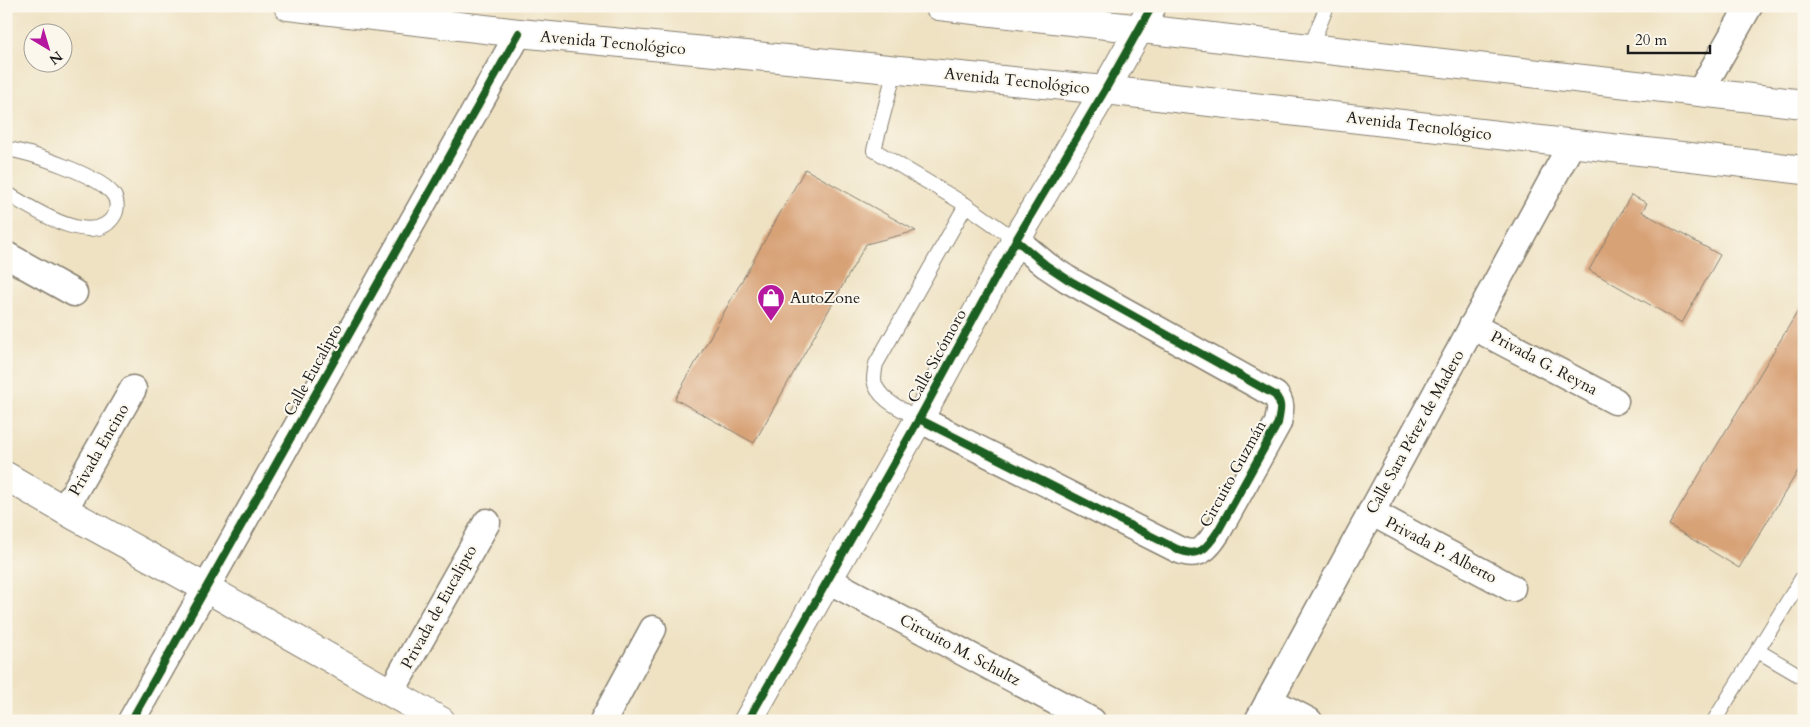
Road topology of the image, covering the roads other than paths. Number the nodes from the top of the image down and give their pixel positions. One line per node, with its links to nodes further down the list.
1 (288, 6): 6 (main road, Avenida Tecnológico)
2 (941, 6): 5 (main road)
3 (1327, 6): 7 (lane)
4 (1749, 6): 10 (street)
5 (1146, 18): 7 (main road); 9 (main road, Calle Sicómoro)
6 (519, 34): 8 (main road, Avenida Tecnológico); 30 (street, Calle Eucalipto)
7 (1310, 48): 10 (main road)
8 (895, 70): 9 (main road, Avenida Tecnológico); 16 (lane)
9 (1105, 90): 12 (main road, Avenida Tecnológico); 17 (main road, Calle Sicómoro)
10 (1700, 92): 11 (main road)
11 (1804, 104)
12 (1572, 143): 14 (main road, Avenida Tecnológico); 20 (street, Calle Sara Pérez de Madero)
13 (6, 149): 15 (lane)
14 (1804, 170)
15 (6, 193)
16 (966, 205): 17 (lane); 23 (lane)
17 (1016, 240): 23 (main road, Calle Sicómoro); 23 (street, Circuito Guzmán)
18 (6, 255): 19 (street)
19 (74, 293)
20 (1472, 326): 22 (street, Privada G. Reyna); 26 (street, Calle Sara Pérez de Madero)
21 (133, 389): 25 (street, Privada Encino)
22 (1615, 401)
23 (919, 419): 29 (main road, Calle Sicómoro)
24 (6, 476): 25 (main road)
25 (64, 510): 30 (main road)
26 (1371, 512): 31 (street, Privada P. Alberto); 36 (street, Calle Sara Pérez de Madero)
27 (486, 522): 35 (street, Privada de Eucalipto)
28 (1804, 575): 33 (lane)
29 (828, 580): 40 (main road, Calle Sicómoro); 41 (street, Circuito M. Schultz)
30 (206, 588): 35 (main road); 37 (street, Calle Eucalipto)
31 (1512, 588)
32 (653, 629): 39 (street)
33 (1758, 651): 34 (lane); 43 (lane)
34 (1804, 678)
35 (391, 692): 38 (main road)
36 (1263, 711): 42 (street)
37 (131, 721)
38 (441, 721)
39 (603, 721)
40 (748, 721)
41 (1092, 721)
42 (1309, 721)
43 (1714, 721)

